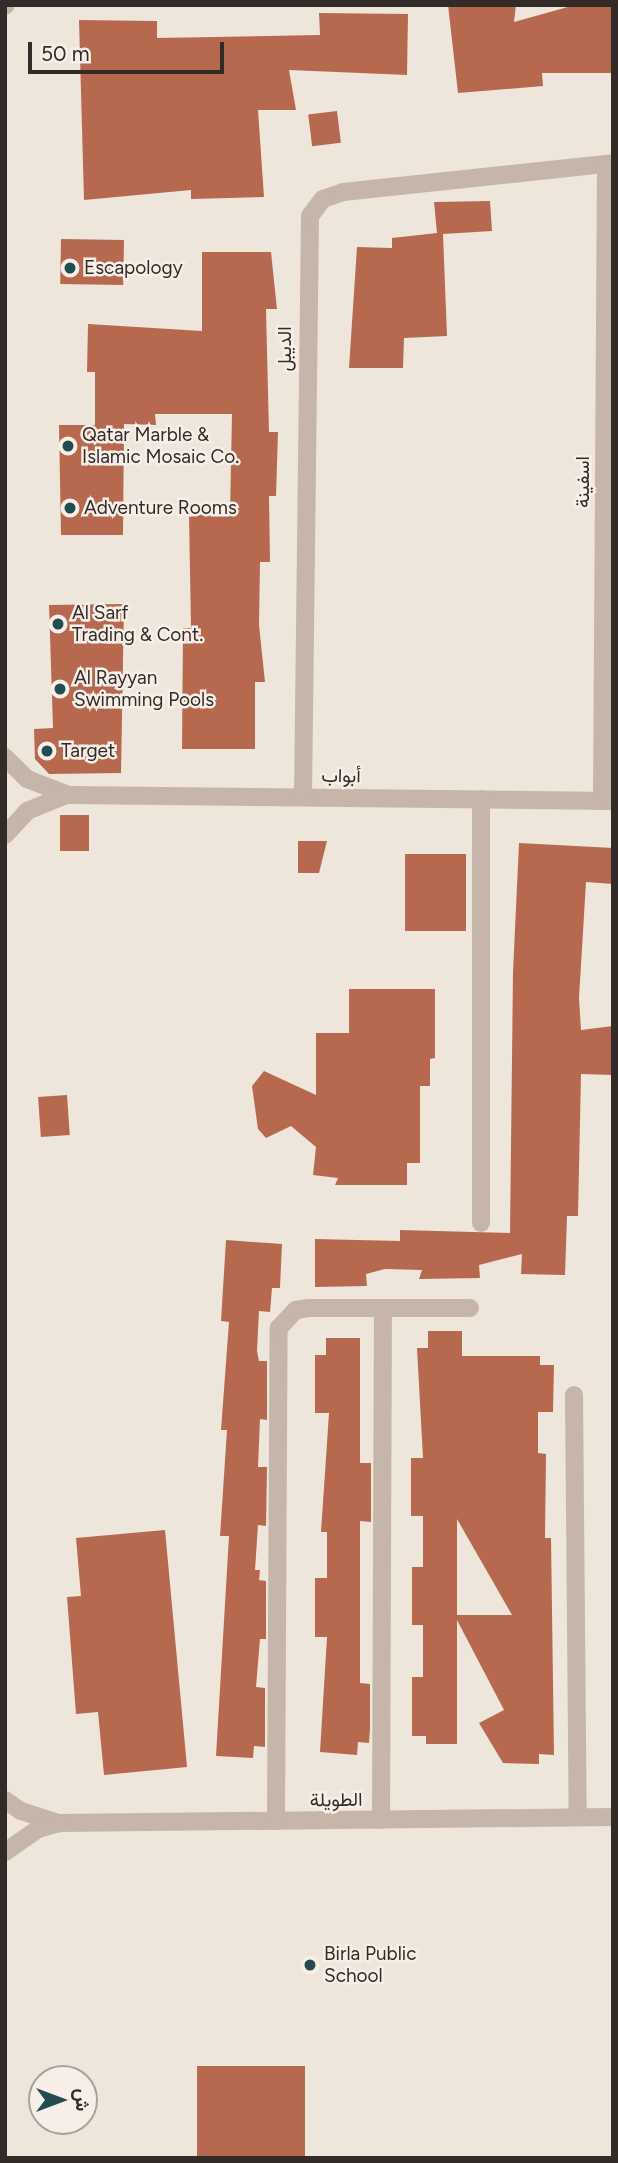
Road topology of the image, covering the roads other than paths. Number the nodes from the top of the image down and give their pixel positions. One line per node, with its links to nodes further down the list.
1 (609, 164): 2 (street, اسفينة); 5 (street, الديبل)
2 (608, 500): 7 (street, اسفينة)
3 (5, 757): 4 (street, أبواب)
4 (69, 795): 5 (street, أبواب); 8 (street, أبواب)
5 (303, 797): 6 (street, أبواب)
6 (481, 799): 7 (street, أبواب); 9 (street)
7 (607, 801)
8 (5, 835)
9 (481, 1223)
10 (383, 1308): 11 (street); 16 (street); 17 (street)
11 (471, 1308)
12 (574, 1395): 14 (street)
13 (5, 1800): 18 (street, الطويلة)
14 (578, 1817): 15 (street, الطويلة); 16 (street, الطويلة)
15 (613, 1817)
16 (381, 1820): 17 (street, الطويلة)
17 (275, 1821): 18 (street, الطويلة)
18 (59, 1823): 19 (street, الطويلة)
19 (5, 1852)

